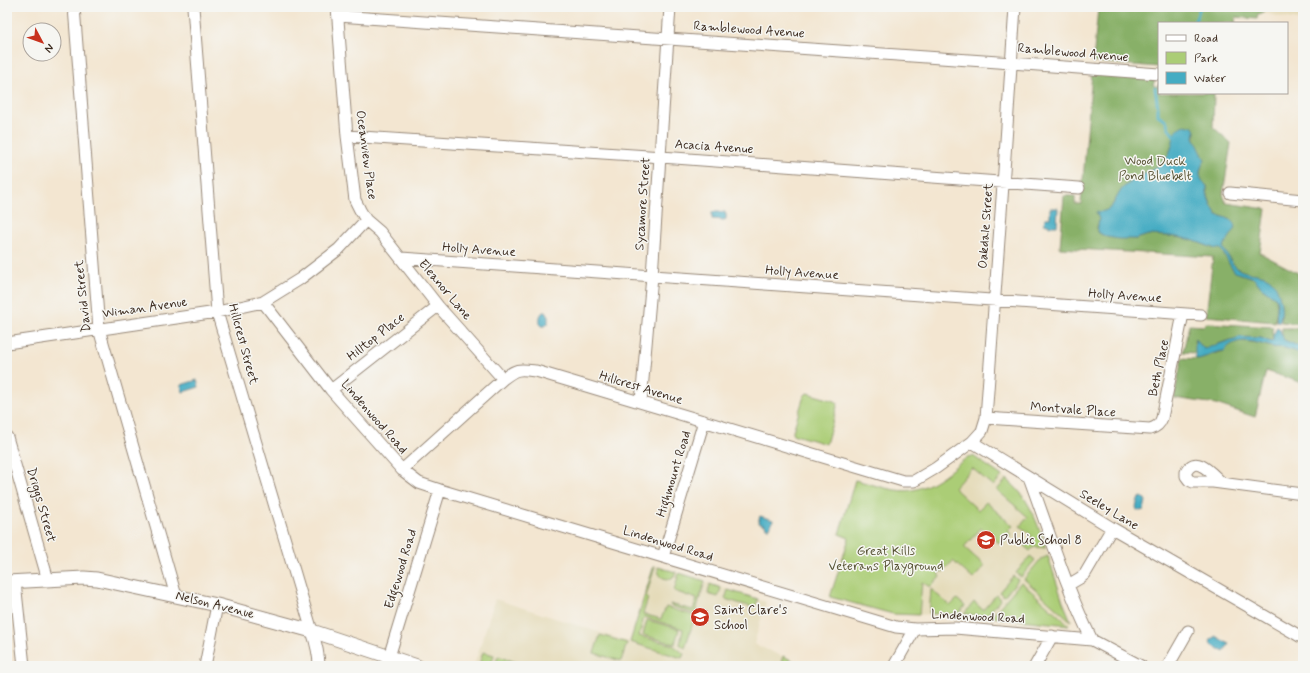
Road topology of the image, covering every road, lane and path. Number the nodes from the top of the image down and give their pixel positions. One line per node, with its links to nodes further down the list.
1 (74, 7): 24 (street, David Street)
2 (193, 7): 21 (street, Hillcrest Street)
3 (670, 7): 6 (street, Sycamore Street)
4 (1015, 7): 7 (street, Oakdale Street)
5 (337, 11): 6 (street, Ramblewood Avenue); 9 (street, Oceanview Place)
6 (668, 39): 7 (street, Ramblewood Avenue); 10 (street, Sycamore Street)
7 (1011, 63): 8 (street, Ramblewood Avenue); 11 (street, Oakdale Street)
8 (1158, 74)
9 (347, 136): 10 (street, Acacia Avenue); 15 (street, Oceanview Place)
10 (660, 157): 11 (street, Acacia Avenue); 17 (street, Sycamore Street)
11 (1004, 182): 12 (street, Acacia Avenue); 18 (street, Oakdale Street)
12 (1078, 188)
13 (1230, 193): 14 (street)
14 (1303, 200)
15 (366, 220): 16 (street, Eleanor Lane); 19 (street, Oceanview Place)
16 (401, 258): 17 (street, Holly Avenue); 20 (street, Eleanor Lane)
17 (652, 276): 18 (street, Holly Avenue); 28 (street, Sycamore Street)
18 (995, 300): 22 (street, Holly Avenue); 29 (street, Oakdale Street)
19 (263, 302): 21 (street, Wiman Avenue); 27 (street, Lindenwood Road)
20 (438, 306): 26 (street, Eleanor Lane); 27 (street, Hilltop Place)
21 (218, 312): 24 (street, Wiman Avenue); 47 (street, Hillcrest Street)
22 (1183, 314): 23 (street, Holly Avenue); 31 (street, Beth Place)
23 (1201, 315)
24 (99, 329): 25 (street, Wiman Avenue); 44 (street, David Street)
25 (7, 343)
26 (503, 379): 28 (street, Hillcrest Avenue); 34 (street, Hillcrest Avenue)
27 (332, 390): 34 (street, Lindenwood Road)
28 (641, 402): 30 (street, Hillcrest Avenue)
29 (986, 418): 31 (street, Montvale Place); 33 (street, Oakdale Street)
30 (704, 421): 33 (street, Hillcrest Avenue); 40 (street, Highmount Road)
31 (1158, 426)
32 (7, 437): 41 (street, Driggs Street)
33 (972, 442): 35 (street, Seeley Lane)
34 (402, 470): 37 (street, Lindenwood Road)
35 (1029, 477): 39 (street, Seeley Lane); 43 (street)
36 (1222, 483): 38 (street)
37 (440, 490): 40 (street, Lindenwood Road); 52 (street, Edgewood Road)
38 (1303, 494)
39 (1112, 528): 43 (street); 50 (street, Seeley Lane)
40 (663, 557): 46 (street, Lindenwood Road)
41 (48, 580): 42 (street, Nelson Avenue); 44 (street, Nelson Avenue)
42 (11, 582): 53 (street)
43 (1068, 585): 51 (street)
44 (176, 596): 45 (street, Nelson Avenue)
45 (217, 605): 47 (street, Nelson Avenue); 54 (street)
46 (914, 629): 49 (street, Lindenwood Road); 57 (street)
47 (312, 630): 52 (street, Nelson Avenue); 55 (street, Hillcrest Street)
48 (1188, 631): 60 (street)
49 (1052, 636): 51 (street, Lindenwood Road); 58 (street)
50 (1303, 638)
51 (1092, 640): 59 (street, Lindenwood Road)
52 (389, 657): 56 (street, Nelson Avenue)
53 (24, 666)
54 (205, 666)
55 (319, 666)
56 (417, 666)
57 (894, 666)
58 (1035, 666)
59 (1141, 666)
60 (1168, 666)

